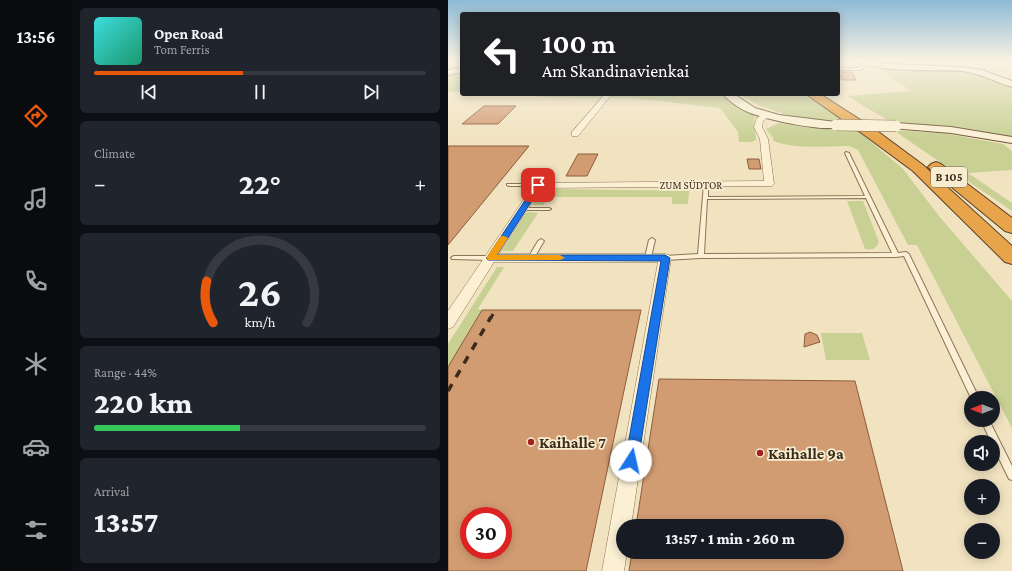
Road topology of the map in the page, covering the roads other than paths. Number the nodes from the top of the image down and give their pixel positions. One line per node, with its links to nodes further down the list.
1 (608, 96): 6 (street)
2 (730, 96): 5 (street)
3 (815, 96): 22 (highway, B 105)
4 (829, 96): 16 (highway, B 105)
5 (767, 115): 7 (street, bridge); 11 (street, ZUM SÜDTOR)
6 (576, 134)
7 (1012, 140)
8 (847, 153): 12 (lane)
9 (509, 185): 10 (lane)
10 (538, 185): 11 (street, ZUM SÜDTOR); 14 (street)
11 (706, 185): 13 (lane)
12 (868, 197): 13 (lane); 19 (lane)
13 (706, 198): 20 (lane)
14 (523, 209): 15 (lane); 24 (street)
15 (548, 209)
16 (1012, 227)
17 (652, 240): 21 (lane)
18 (541, 241): 25 (lane)
19 (896, 255): 20 (lane); 28 (lane)
20 (701, 256): 26 (lane)
21 (648, 257): 25 (street); 26 (street)
22 (1012, 257)
23 (454, 258): 24 (lane)
24 (491, 258): 25 (street); 27 (street)
25 (532, 258)
26 (665, 258): 31 (street)
27 (448, 323)
28 (972, 391)
29 (988, 427): 30 (lane)
30 (1012, 476)
31 (613, 571)

